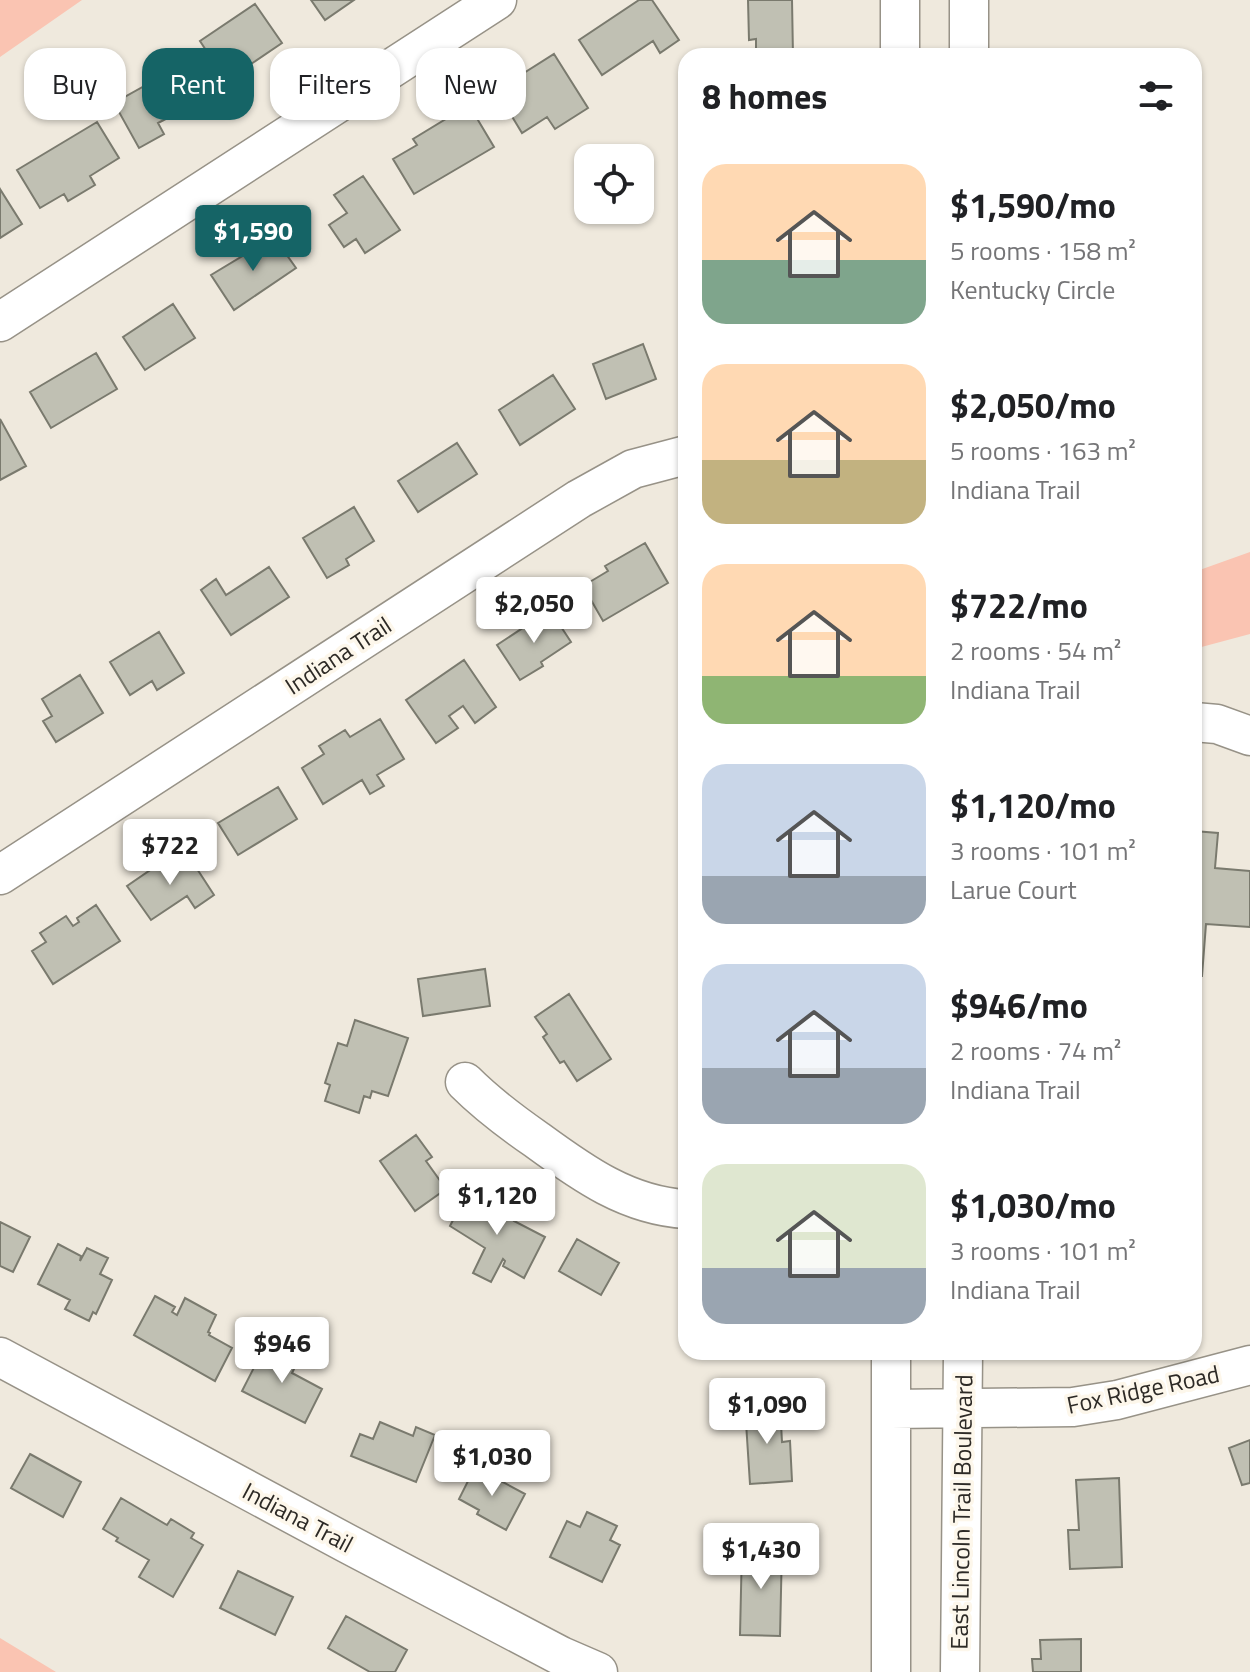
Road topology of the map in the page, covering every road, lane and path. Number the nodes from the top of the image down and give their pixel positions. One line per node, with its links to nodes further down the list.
1 (497, 0): 6 (street)
2 (900, 0): 4 (street)
3 (969, 0): 5 (street)
4 (900, 48)
5 (969, 48)
6 (0, 322)
7 (678, 457): 10 (street, Indiana Trail)
8 (1202, 723): 9 (street)
9 (1250, 736)
10 (0, 875)
11 (465, 1082): 12 (street)
12 (678, 1208)
13 (0, 1357): 19 (street, Indiana Trail)
14 (891, 1360): 17 (street)
15 (963, 1360): 18 (street, East Lincoln Trail Boulevard)
16 (1250, 1365): 18 (street, Fox Ridge Road)
17 (891, 1409): 18 (street, Fox Ridge Road); 20 (street)
18 (963, 1410): 21 (street, East Lincoln Trail Boulevard)
19 (598, 1672)
20 (891, 1672)
21 (960, 1672)

